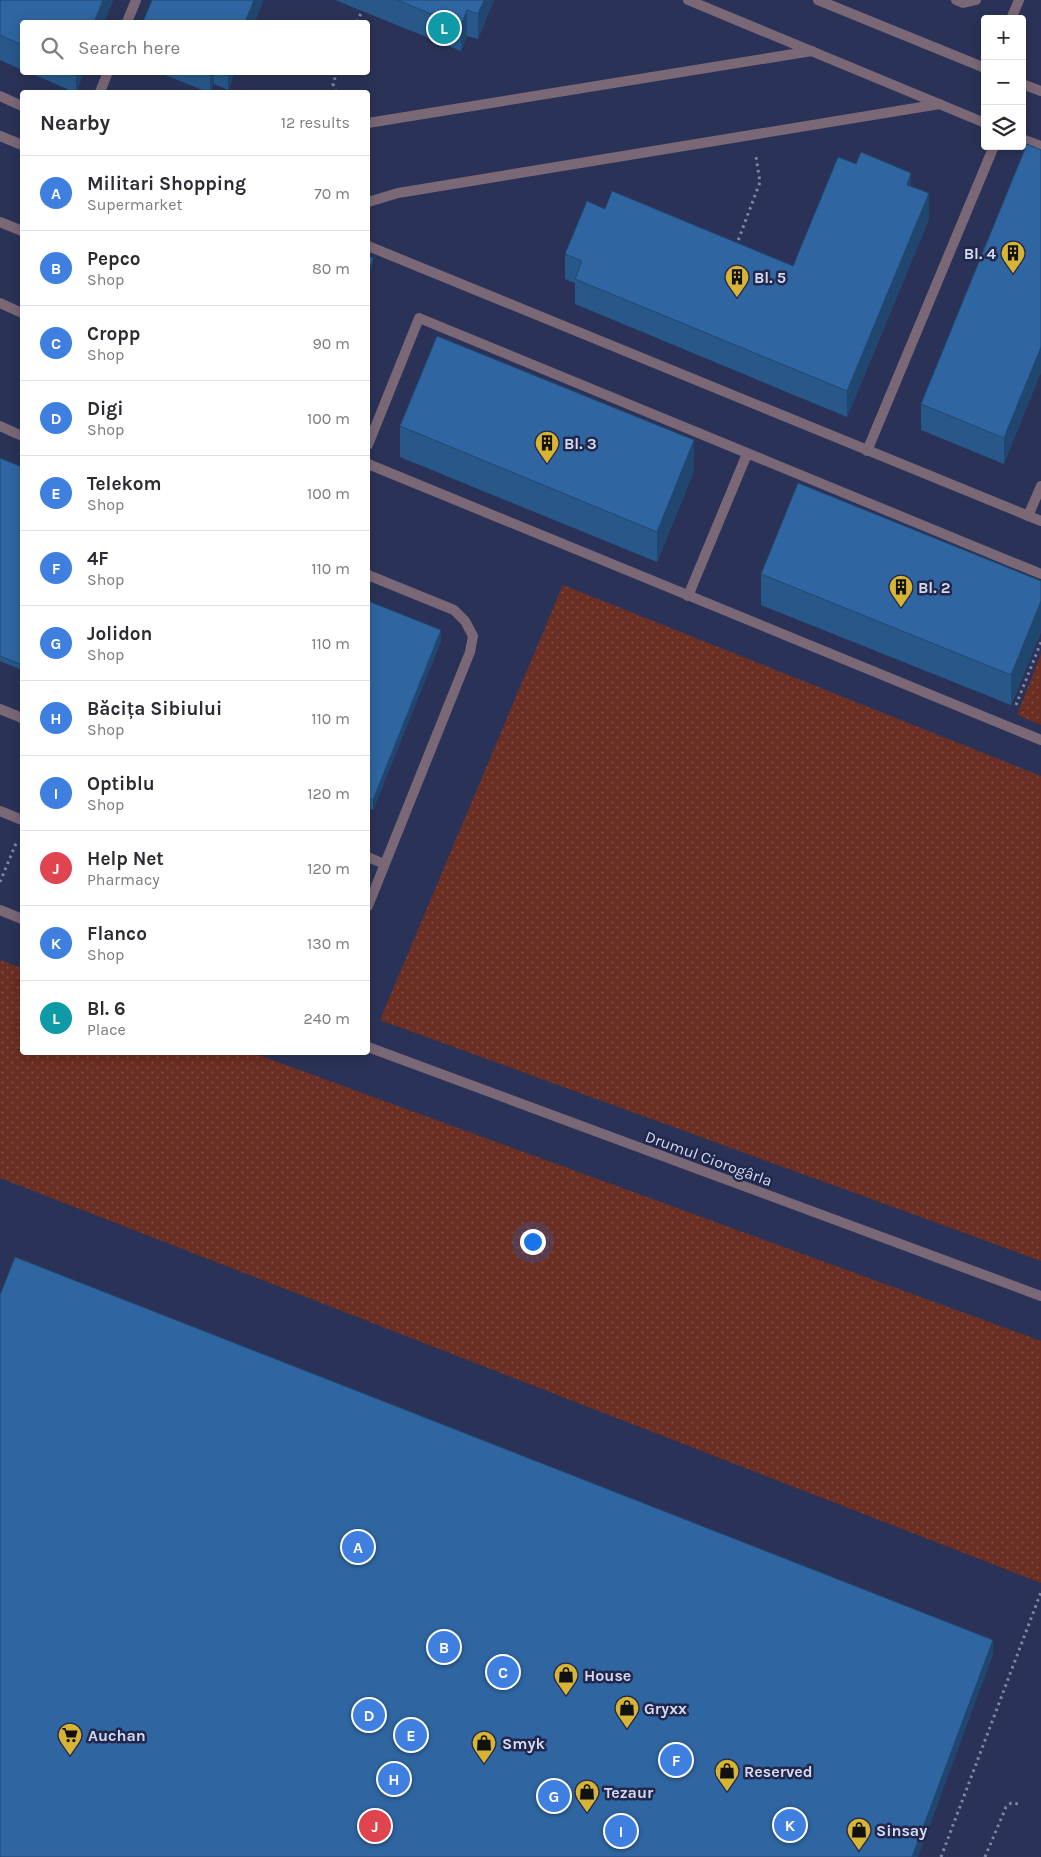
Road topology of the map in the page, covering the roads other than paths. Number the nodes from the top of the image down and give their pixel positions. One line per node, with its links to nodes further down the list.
1 (136, 0): 8 (street)
2 (688, 0): 9 (street)
3 (818, 0): 10 (street)
4 (956, 0): 5 (street)
5 (976, 0)
6 (1019, 0): 7 (street)
7 (1013, 15)
8 (128, 20)
9 (812, 52): 16 (street); 19 (street)
10 (981, 66)
11 (107, 75): 13 (street)
12 (1026, 85): 14 (street)
13 (101, 90)
14 (1041, 91)
15 (0, 96): 17 (street)
16 (940, 104): 18 (street); 25 (street)
17 (20, 105)
18 (981, 121)
19 (370, 123)
20 (0, 136): 22 (street)
21 (1026, 140): 23 (street)
22 (20, 144)
23 (1041, 146)
24 (992, 150): 34 (street)
25 (370, 201)
26 (0, 222): 27 (street)
27 (20, 230)
28 (370, 247): 34 (street)
29 (0, 304): 30 (street)
30 (20, 312)
31 (0, 426): 32 (street)
32 (20, 435)
33 (370, 440): 35 (street)
34 (868, 451): 38 (street)
35 (748, 454): 40 (street); 42 (street)
36 (370, 465): 42 (street)
37 (1041, 486): 38 (street)
38 (1028, 516): 39 (street)
39 (1041, 522)
40 (1041, 574)
41 (370, 576): 49 (street)
42 (688, 596): 45 (street)
43 (0, 709): 44 (street)
44 (20, 717)
45 (1041, 740)
46 (0, 811): 47 (street)
47 (20, 819)
48 (370, 858): 49 (street)
49 (384, 864): 50 (street)
50 (370, 901)
51 (0, 910): 52 (street)
52 (20, 918)
53 (370, 1049): 54 (street, Drumul Ciorogârla)
54 (1041, 1296)

